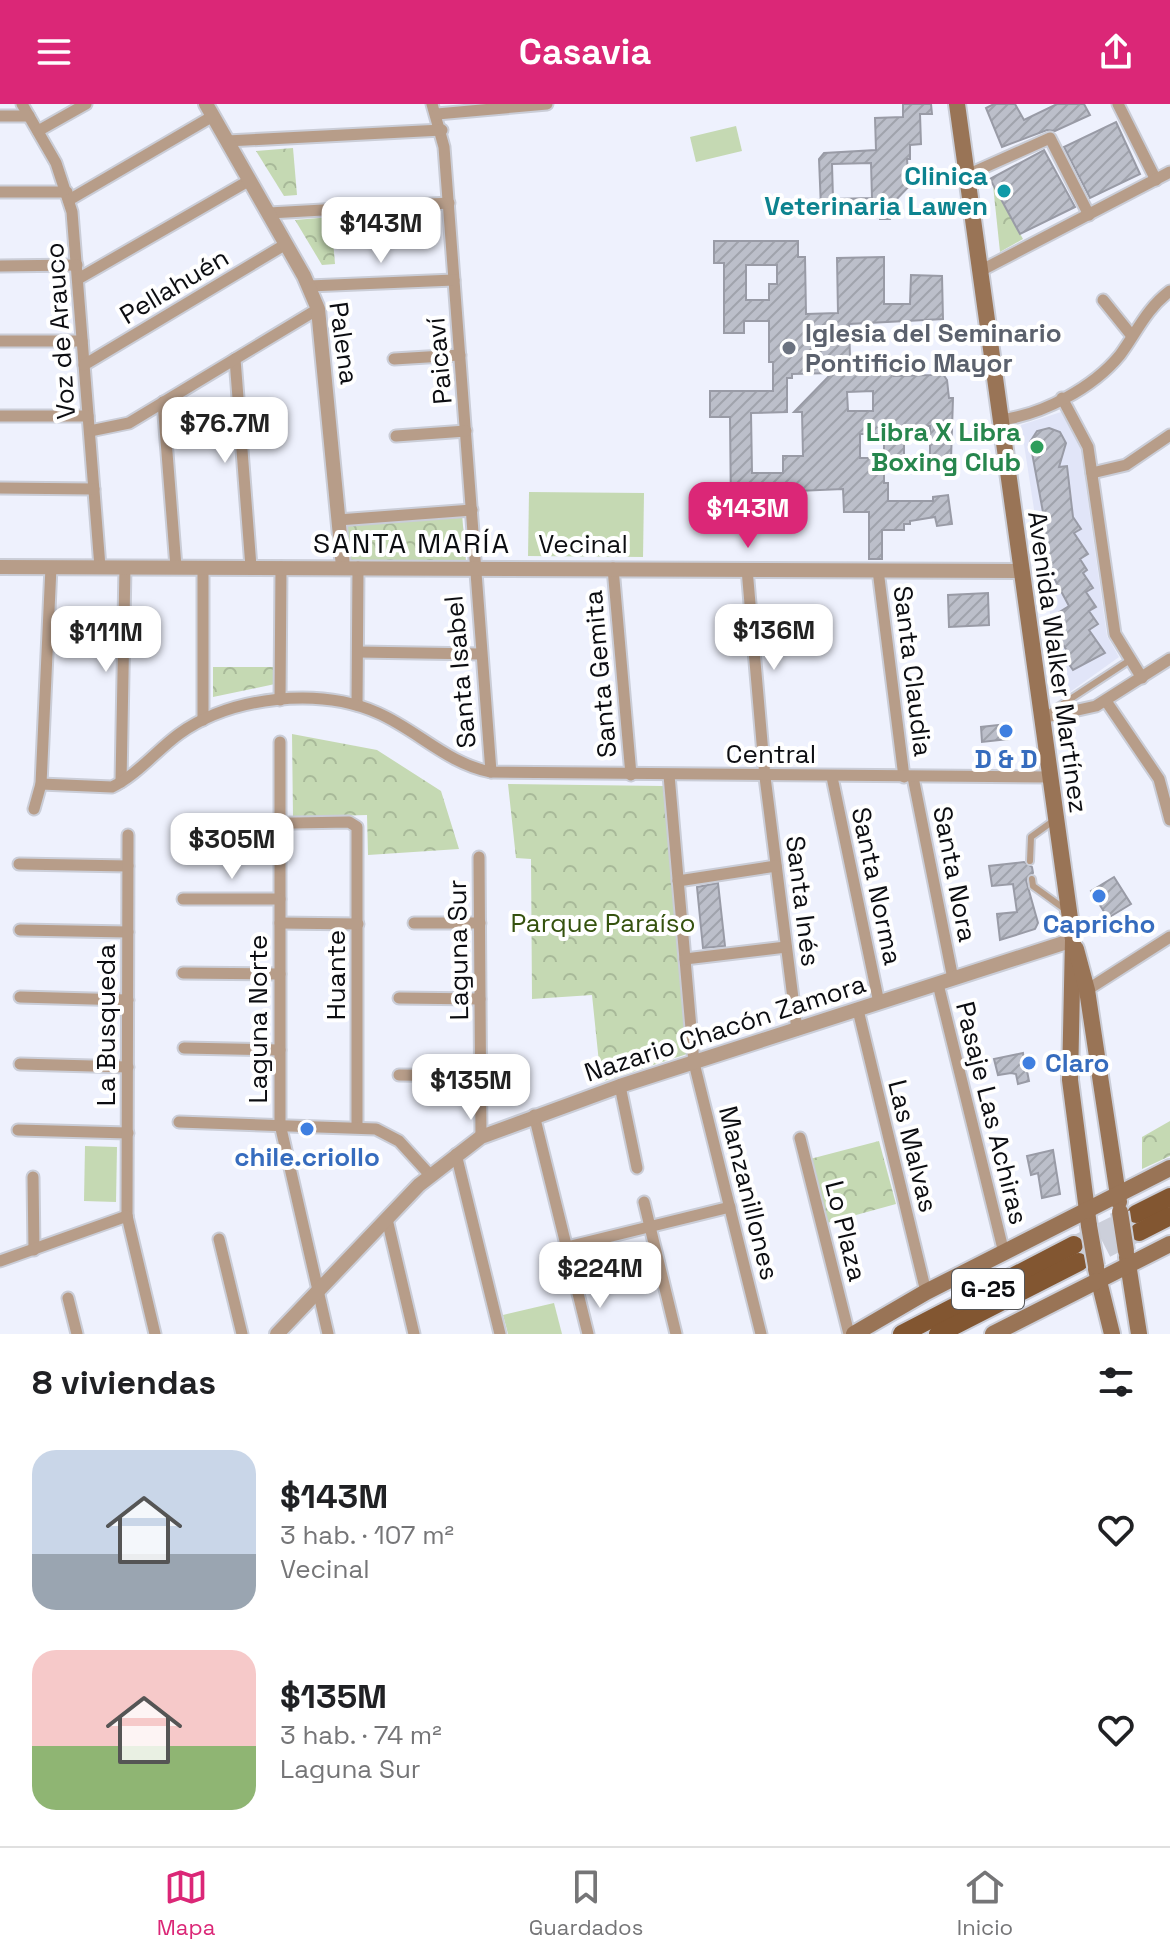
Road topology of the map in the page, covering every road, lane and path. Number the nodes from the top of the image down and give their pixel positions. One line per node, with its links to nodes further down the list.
1 (22, 104): 9 (street, Voz de Arauco)
2 (86, 104): 11 (street)
3 (547, 104): 6 (street)
4 (957, 104): 14 (main road, Avenida Walker Martínez)
5 (1118, 104): 16 (street)
6 (435, 109): 10 (street, Paicaví)
7 (209, 110): 12 (street, Palena); 18 (street)
8 (0, 116): 9 (street)
9 (29, 116): 11 (street, Voz de Arauco)
10 (442, 130): 12 (street); 19 (street, Paicaví)
11 (38, 131): 18 (street, Voz de Arauco)
12 (227, 141): 15 (street, Palena)
13 (1170, 172): 16 (street)
14 (967, 175): 21 (street); 25 (main road, Avenida Walker Martínez)
15 (250, 180): 20 (street, Palena); 26 (street)
16 (1156, 180): 21 (street)
17 (0, 192): 18 (street)
18 (68, 196): 23 (street, Voz de Arauco)
19 (449, 203): 20 (street); 27 (street, Paicaví)
20 (269, 213): 22 (street, Palena)
21 (1089, 215): 25 (street)
22 (286, 244): 28 (street, Palena); 38 (street, Pellahuén)
23 (77, 265): 24 (street); 26 (street, Voz de Arauco)
24 (0, 266)
25 (980, 271): 43 (main road, Avenida Walker Martínez)
26 (78, 279): 34 (street, Voz de Arauco)
27 (454, 280): 28 (street); 35 (street, Paicaví)
28 (309, 286): 31 (street, Palena)
29 (1170, 291): 32 (street)
30 (1103, 300): 32 (street)
31 (318, 309): 36 (street); 52 (street, Palena)
32 (1132, 336): 39 (street)
33 (0, 341): 34 (street)
34 (82, 341): 38 (street, Voz de Arauco)
35 (460, 355): 37 (street); 45 (street, Paicaví)
36 (235, 359): 40 (street); 59 (street)
37 (394, 359)
38 (84, 365): 42 (street, Voz de Arauco)
39 (1062, 398): 43 (street); 48 (street)
40 (163, 402): 44 (street); 57 (street)
41 (0, 416): 42 (street)
42 (88, 416): 44 (street, Voz de Arauco)
43 (1000, 420): 66 (main road, Avenida Walker Martínez)
44 (90, 431): 50 (street, Voz de Arauco)
45 (466, 431): 47 (street); 51 (street, Paicaví)
46 (1170, 435): 48 (street)
47 (396, 436)
48 (1092, 473): 70 (street)
49 (0, 488): 50 (street)
50 (94, 489): 55 (street, Voz de Arauco)
51 (472, 510): 52 (street); 62 (street, Paicaví)
52 (338, 520): 61 (street, Palena)
53 (0, 567): 54 (street, Vecinal)
54 (51, 567): 55 (street, Vecinal); 86 (street)
55 (100, 567): 56 (street, Vecinal)
56 (125, 567): 57 (street, Vecinal); 85 (street)
57 (176, 567): 58 (street, Vecinal)
58 (203, 567): 59 (street, Vecinal); 76 (street)
59 (251, 567): 60 (street, Vecinal)
60 (281, 567): 61 (street, Vecinal); 72 (street)
61 (351, 567): 62 (street, Vecinal); 67 (street)
62 (475, 568): 63 (street, Vecinal); 68 (street, Santa Isabel)
63 (613, 568): 64 (street, Vecinal); 79 (street, Santa Gemita)
64 (747, 569): 65 (street, Vecinal); 81 (street, Santa Inés)
65 (878, 570): 66 (street, Vecinal); 83 (street, Santa Claudia)
66 (1021, 571): 75 (main road, Avenida Walker Martínez)
67 (358, 652): 68 (street); 74 (street)
68 (480, 654): 78 (street, Santa Isabel)
69 (1170, 659): 71 (street)
70 (1130, 660): 71 (street); 75 (lane)
71 (1142, 678): 73 (street)
72 (280, 700): 74 (street, Central); 76 (street, Central)
73 (1106, 701): 75 (street); 89 (street)
74 (357, 705): 78 (street, Central)
75 (1042, 718): 84 (main road, Avenida Walker Martínez)
76 (203, 720): 85 (street, Central)
77 (280, 742): 90 (street, Laguna Norte)
78 (491, 772): 79 (street, Central)
79 (631, 775): 80 (street, Central)
80 (669, 775): 81 (street, Central); 99 (street, Manzanillones)
81 (765, 777): 82 (street, Central); 97 (street, Santa Inés)
82 (832, 777): 83 (street, Central); 122 (street, Santa Norma)
83 (908, 777): 84 (street, Central); 115 (street, Santa Nora)
84 (1050, 777): 88 (main road, Avenida Walker Martínez)
85 (121, 782): 86 (street)
86 (41, 784): 87 (street)
87 (34, 809)
88 (1056, 819): 94 (lane); 102 (main road, Avenida Walker Martínez)
89 (1170, 820)
90 (280, 823): 91 (street); 101 (street, Laguna Norte); 106 (street, Huante)
91 (183, 825)
92 (128, 835): 96 (street, La Busqueda)
93 (479, 857): 105 (street, Laguna Sur)
94 (1030, 861)
95 (19, 864): 96 (street)
96 (128, 866): 108 (street, La Busqueda)
97 (776, 866): 99 (street); 111 (street, Santa Inés)
98 (1032, 879): 102 (lane)
99 (678, 881): 112 (street, Manzanillones)
100 (183, 899): 101 (street)
101 (280, 899): 103 (street, Laguna Norte)
102 (1069, 912): 109 (main road, Avenida Walker Martínez)
103 (280, 923): 106 (street); 114 (street, Laguna Norte)
104 (414, 923): 105 (street)
105 (480, 923): 120 (street, Laguna Sur)
106 (358, 924): 136 (street, Huante)
107 (20, 930): 108 (street)
108 (128, 932): 121 (street, La Busqueda)
109 (1073, 940): 115 (street, Nazario Chacón Zamora); 117 (main road, Avenida Walker Martínez); 152 (main road, Avenida Walker Martínez)
110 (1168, 941): 117 (street)
111 (786, 947): 112 (street); 124 (street, Santa Inés)
112 (685, 959): 127 (street, Manzanillones)
113 (183, 973): 114 (street)
114 (280, 974): 126 (street, Laguna Norte)
115 (953, 979): 116 (street, Nazario Chacón Zamora)
116 (938, 984): 122 (street, Nazario Chacón Zamora); 159 (street, Pasaje Las Achiras)
117 (1087, 990): 149 (main road, Avenida Walker Martínez)
118 (20, 997): 121 (street)
119 (399, 998): 120 (street)
120 (480, 999): 131 (street, Laguna Sur)
121 (128, 1000): 129 (street, La Busqueda)
122 (879, 1003): 123 (street, Nazario Chacón Zamora)
123 (858, 1010): 124 (street, Nazario Chacón Zamora); 164 (street, Las Malvas)
124 (797, 1030): 127 (street, Nazario Chacón Zamora)
125 (184, 1048): 126 (street)
126 (280, 1050): 135 (street, Laguna Norte)
127 (694, 1063): 132 (street, Nazario Chacón Zamora); 148 (street, Manzanillones)
128 (20, 1064): 129 (street)
129 (128, 1067): 138 (street, La Busqueda)
130 (399, 1075): 131 (street)
131 (481, 1076): 139 (street, Laguna Sur)
132 (620, 1086): 133 (street, Nazario Chacón Zamora); 142 (street)
133 (534, 1115): 139 (street, Nazario Chacón Zamora); 157 (street)
134 (179, 1122): 135 (street)
135 (280, 1124): 136 (street); 163 (street, Laguna Norte)
136 (357, 1126): 144 (street)
137 (18, 1130): 138 (street)
138 (128, 1133): 150 (street, La Busqueda)
139 (481, 1137): 141 (street, Nazario Chacón Zamora)
140 (800, 1138): 176 (street, Lo Plaza)
141 (456, 1154): 144 (street, Nazario Chacón Zamora); 172 (street)
142 (637, 1168)
143 (1170, 1168): 149 (main road)
144 (430, 1175): 153 (street, Nazario Chacón Zamora)
145 (33, 1177): 158 (street)
146 (1170, 1197): 149 (main road)
147 (644, 1202): 154 (street)
148 (730, 1207): 154 (street); 175 (street, Manzanillones)
149 (1128, 1213): 151 (main road); 152 (main road); 160 (main road, Avenida Walker Martínez, bridge)
150 (127, 1216): 158 (street); 167 (street, La Busqueda)
151 (1170, 1216)
152 (1088, 1218): 159 (main road); 162 (main road, Avenida Walker Martínez, bridge)
153 (387, 1219): 163 (street, Nazario Chacón Zamora); 171 (street)
154 (650, 1227): 157 (street); 174 (street)
155 (219, 1239): 168 (street)
156 (1170, 1244): 160 (main road)
157 (567, 1247): 173 (street)
158 (34, 1250): 161 (street)
159 (1004, 1253): 164 (main road)
160 (1127, 1258): 162 (main road); 181 (main road, Avenida Walker Martínez)
161 (0, 1261)
162 (1087, 1263): 177 (main road, G-25); 178 (main road, G-25); 179 (main road); 180 (main road, Avenida Walker Martínez)
163 (317, 1292): 169 (street, Nazario Chacón Zamora); 170 (street, Laguna Norte)
164 (926, 1292): 176 (main road)
165 (68, 1298): 166 (street)
166 (77, 1334)
167 (155, 1334)
168 (242, 1334)
169 (277, 1334)
170 (328, 1334)
171 (414, 1334)
172 (500, 1334)
173 (588, 1334)
174 (676, 1334)
175 (761, 1334)
176 (852, 1334)
177 (902, 1334)
178 (938, 1334)
179 (993, 1334)
180 (1112, 1334)
181 (1139, 1334)

